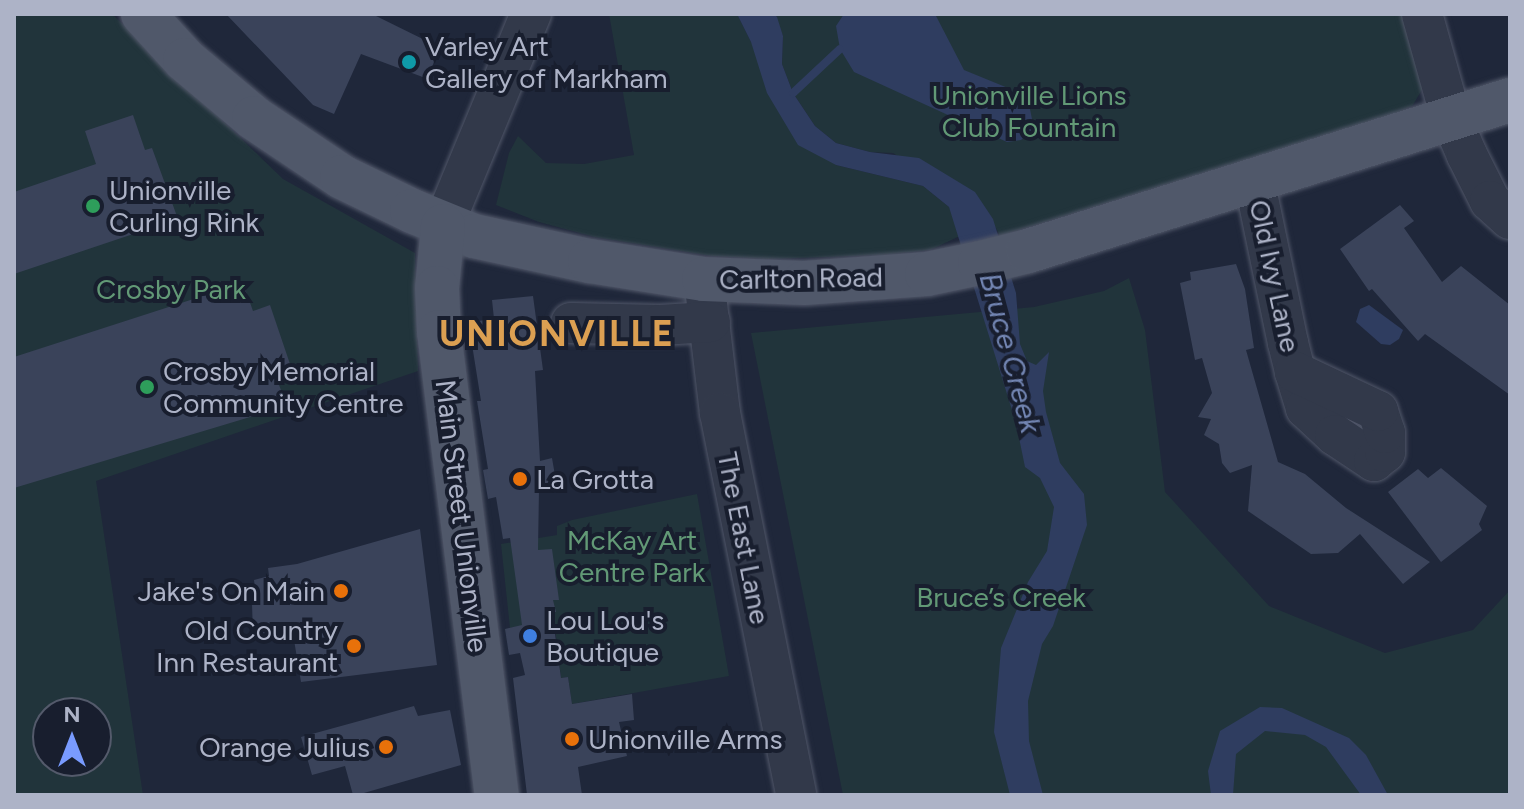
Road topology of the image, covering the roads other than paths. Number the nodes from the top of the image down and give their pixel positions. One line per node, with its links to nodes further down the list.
1 (143, 14): 8 (main road, Carlton Road)
2 (531, 14): 8 (street, Main Street Unionville)
3 (1422, 14): 5 (street)
4 (1510, 100): 5 (main road, Carlton Road)
5 (1451, 118): 6 (main road, Carlton Road); 7 (street)
6 (1254, 179): 9 (main road, Carlton Road); 12 (street, Old Ivy Lane)
7 (1510, 219)
8 (443, 226): 9 (main road, Carlton Road); 13 (main road, Main Street Unionville)
9 (704, 279): 10 (street, The East Lane)
10 (710, 322): 11 (street); 14 (street, The East Lane)
11 (571, 323)
12 (1295, 372)
13 (497, 795)
14 (796, 795)

